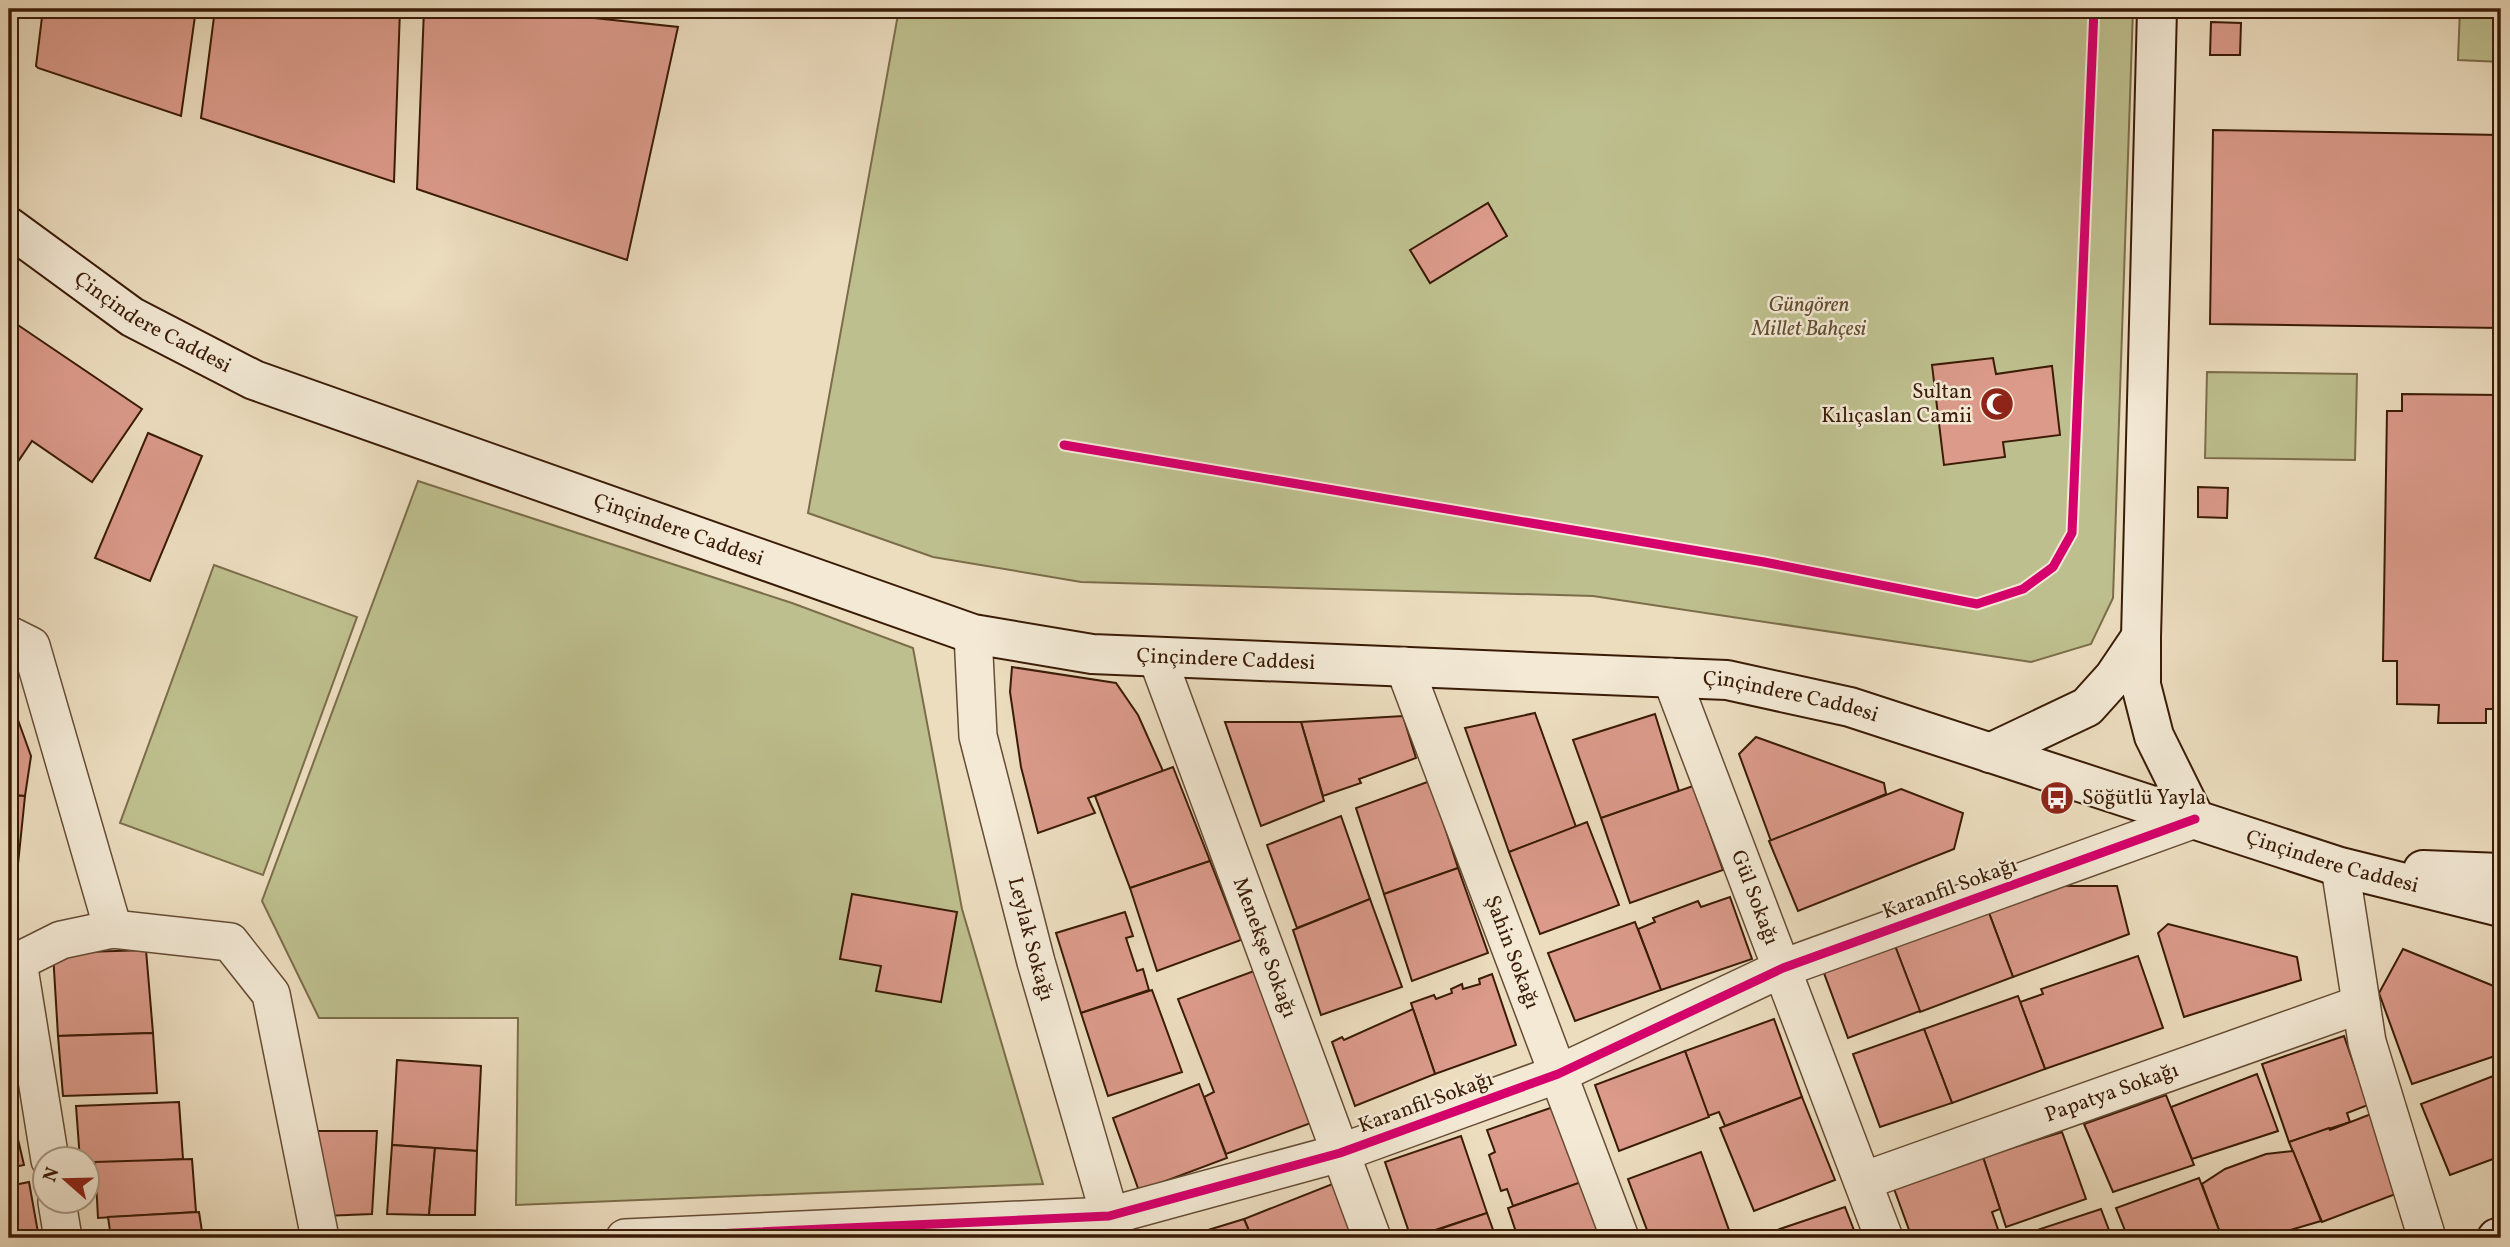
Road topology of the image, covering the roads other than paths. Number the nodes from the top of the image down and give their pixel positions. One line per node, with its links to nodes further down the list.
1 (2157, 9): 6 (main road)
2 (9, 201): 3 (main road)
3 (18, 233): 4 (main road, Çinçindere Caddesi)
4 (973, 634): 7 (main road, Çinçindere Caddesi); 24 (street, Leylak Sokağı)
5 (9, 635): 15 (street)
6 (2141, 637): 10 (main road); 11 (main road)
7 (1157, 657): 8 (main road, Çinçindere Caddesi); 21 (street, Menekşe Sokağı)
8 (1404, 666): 9 (main road, Çinçindere Caddesi); 19 (street, Şahin Sokağı)
9 (1671, 677): 10 (main road, Çinçindere Caddesi); 17 (street, Gül Sokağı)
10 (1990, 753): 11 (main road, Çinçindere Caddesi)
11 (2195, 819): 12 (main road, Çinçindere Caddesi); 17 (street, Karanfil Sokağı)
12 (2340, 867): 13 (main road); 14 (main road, Çinçindere Caddesi); 18 (street)
13 (2501, 873)
14 (2501, 907)
15 (113, 929): 16 (street); 26 (street)
16 (14, 964): 20 (street)
17 (1783, 968): 19 (street, Karanfil Sokağı); 22 (street, Gül Sokağı)
18 (2361, 1004): 22 (street, Papatya Sokağı); 31 (street)
19 (1558, 1074): 21 (street, Karanfil Sokağı); 29 (street, Şahin Sokağı)
20 (48, 1146)
21 (1340, 1153): 24 (street, Karanfil Sokağı); 28 (street, Menekşe Sokağı)
22 (1863, 1181): 30 (street, Gül Sokağı)
23 (59, 1216): 25 (street)
24 (1113, 1227): 27 (street, Karanfil Sokağı)
25 (63, 1238)
26 (320, 1238)
27 (625, 1238)
28 (1372, 1238)
29 (1620, 1238)
30 (1884, 1238)
31 (2427, 1238)

